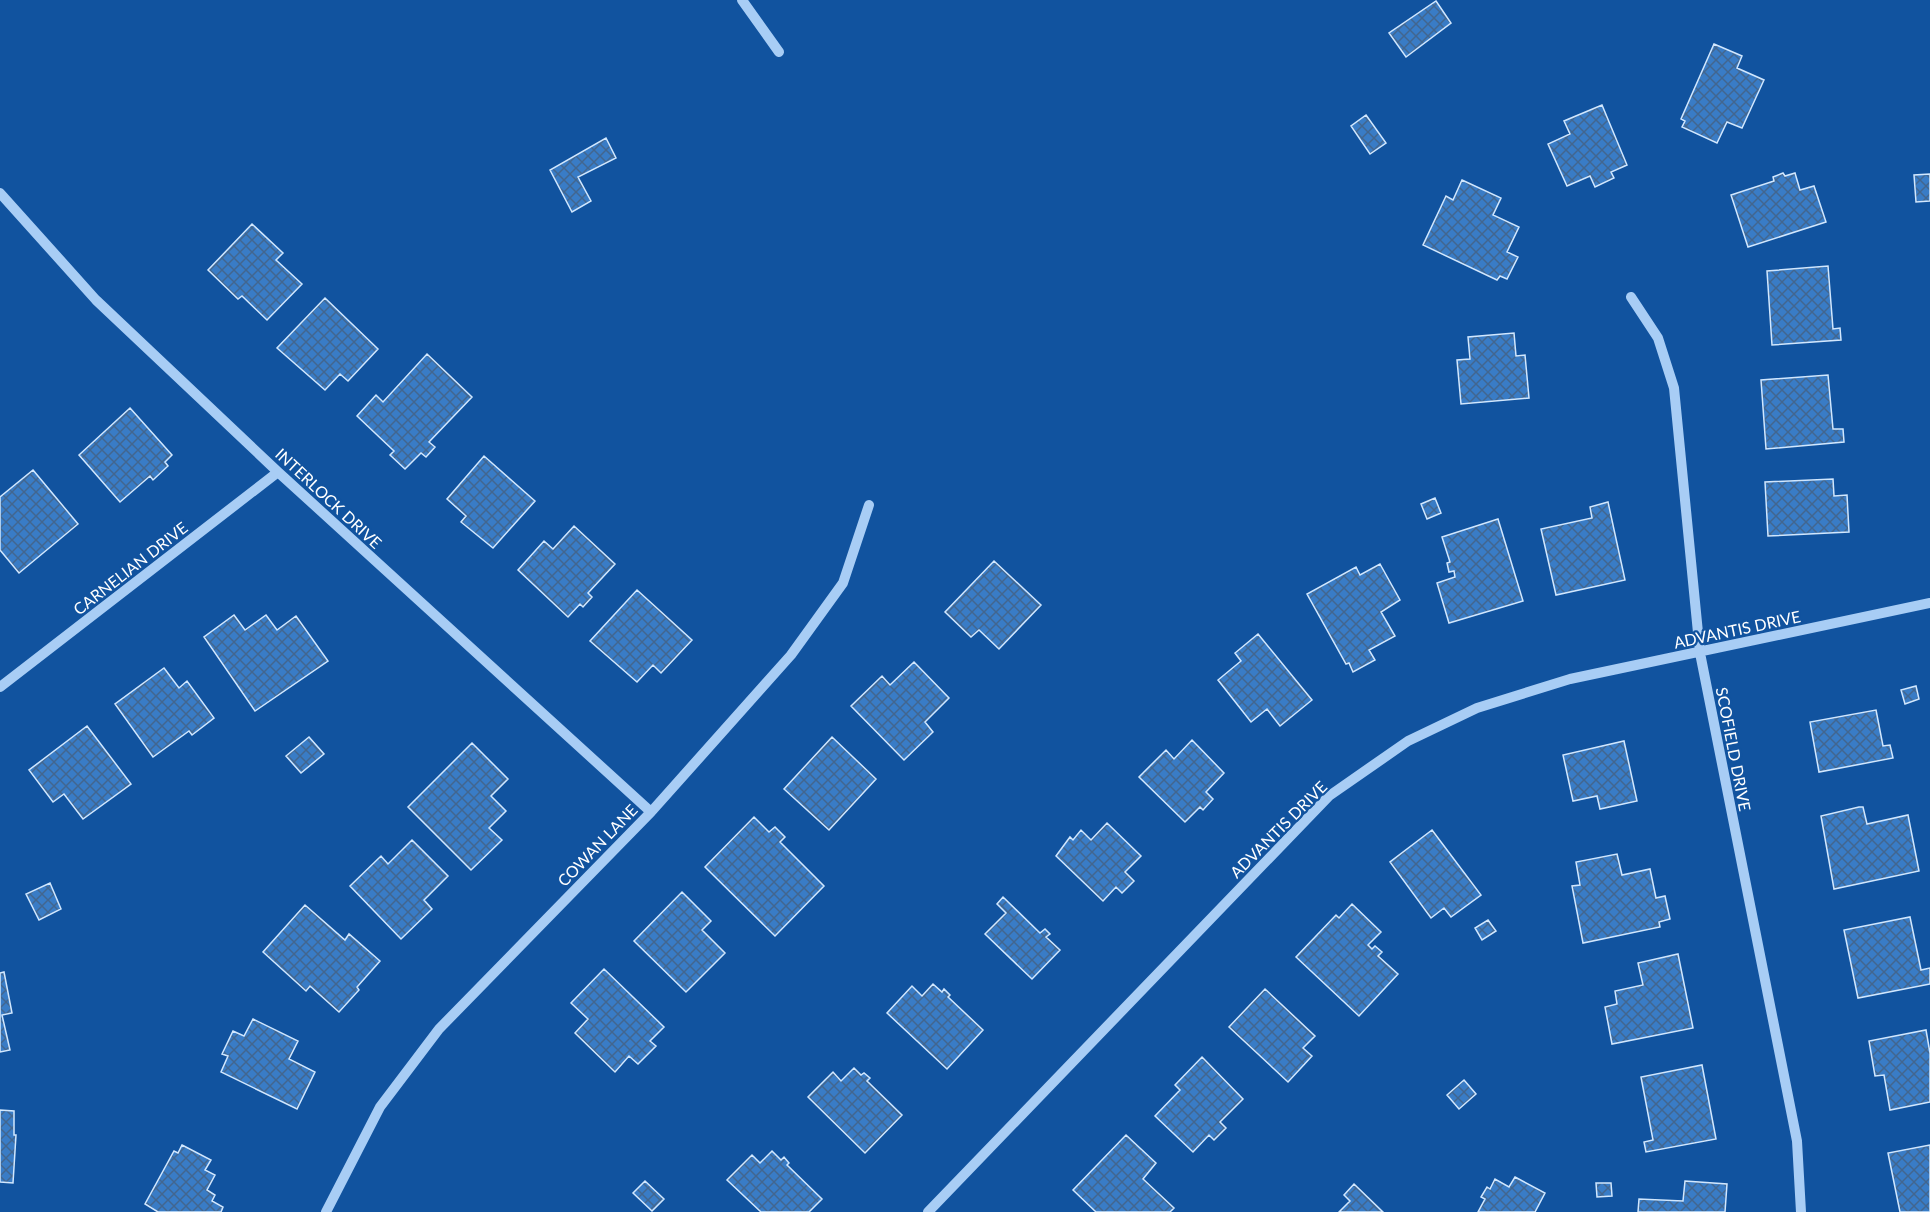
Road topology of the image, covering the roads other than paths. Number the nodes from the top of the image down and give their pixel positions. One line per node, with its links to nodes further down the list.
1 (742, 0): 2 (street)
2 (778, 52)
3 (0, 193): 5 (street, INTERLOCK DRIVE)
4 (1631, 297): 8 (street, SCOFIELD DRIVE)
5 (278, 472): 9 (street, CARNELIAN DRIVE); 10 (street, INTERLOCK DRIVE)
6 (869, 505): 10 (street, COWAN LANE)
7 (1930, 603): 8 (street, ADVANTIS DRIVE)
8 (1700, 653): 12 (street, ADVANTIS DRIVE); 13 (street, SCOFIELD DRIVE)
9 (0, 687)
10 (651, 812): 11 (street, COWAN LANE)
11 (326, 1212)
12 (928, 1212)
13 (1800, 1212)

